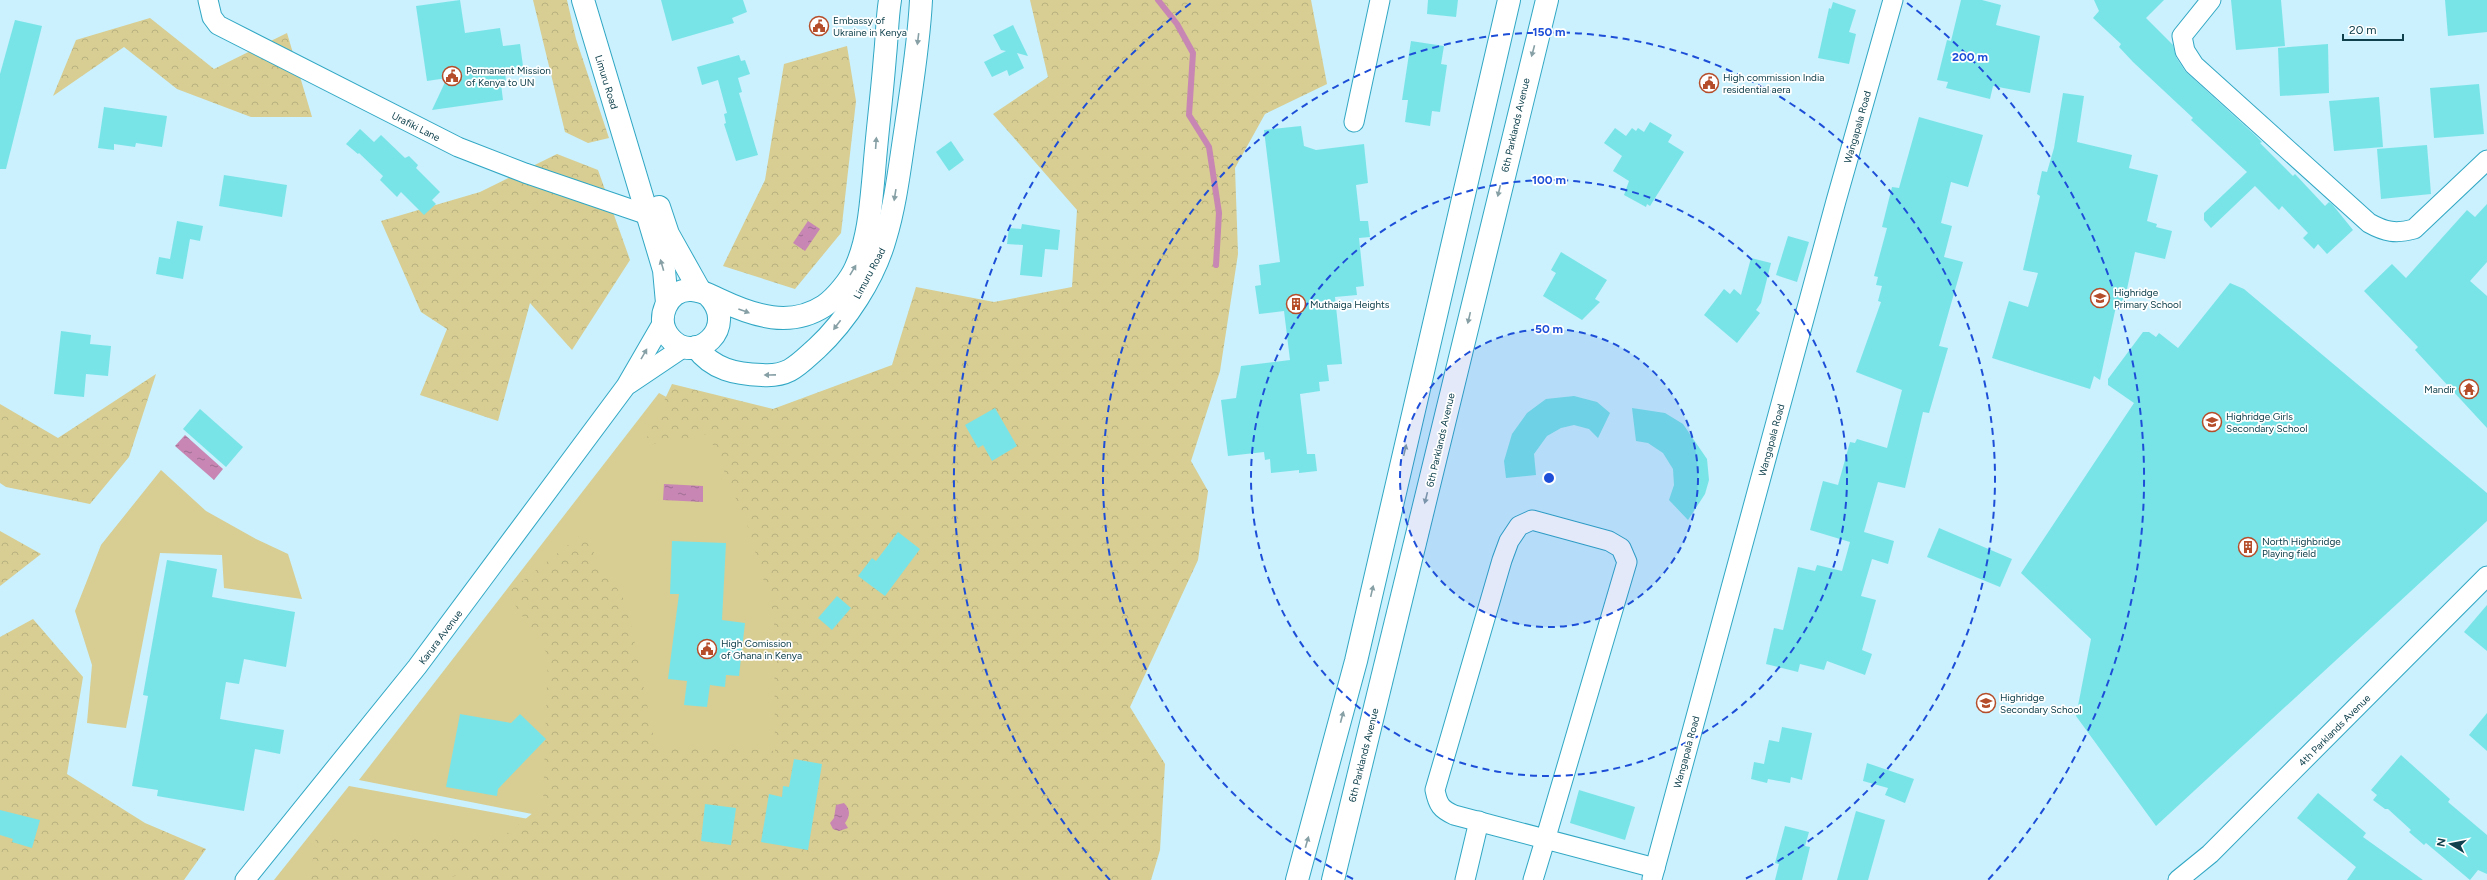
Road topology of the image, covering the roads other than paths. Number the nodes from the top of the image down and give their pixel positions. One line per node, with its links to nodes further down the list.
1 (208, 0): 13 (street, Urafiki Lane)
2 (583, 0): 13 (street, Limuru Road)
3 (594, 0): 14 (street, Limuru Road)
4 (890, 0): 14 (street, one-way to 4)
5 (921, 0): 16 (street, Limuru Road, one-way to 16)
6 (1380, 0): 11 (street)
7 (1509, 0): 23 (street, one-way to 7)
8 (1547, 0): 24 (street, 6th Parklands Avenue, one-way to 24)
9 (1894, 0): 21 (street, Wangapala Road)
10 (2211, 0): 12 (street)
11 (1354, 122)
12 (2487, 160)
13 (648, 215): 15 (street, Limuru Road, one-way to 13)
14 (704, 293): 15 (street); 16 (street)
15 (665, 313): 16 (street); 17 (street, Karura Avenue, one-way to 15)
16 (690, 347): 17 (street, Karura Avenue)
17 (626, 386): 22 (street, Karura Avenue)
18 (2487, 576): 27 (street, 4th Parklands Avenue)
19 (1479, 821): 20 (street); 20 (street); 25 (street)
20 (1546, 838): 21 (street); 26 (street)
21 (1654, 874)
22 (245, 880)
23 (1296, 880)
24 (1333, 880)
25 (1465, 880)
26 (1533, 880)
27 (2178, 880)

